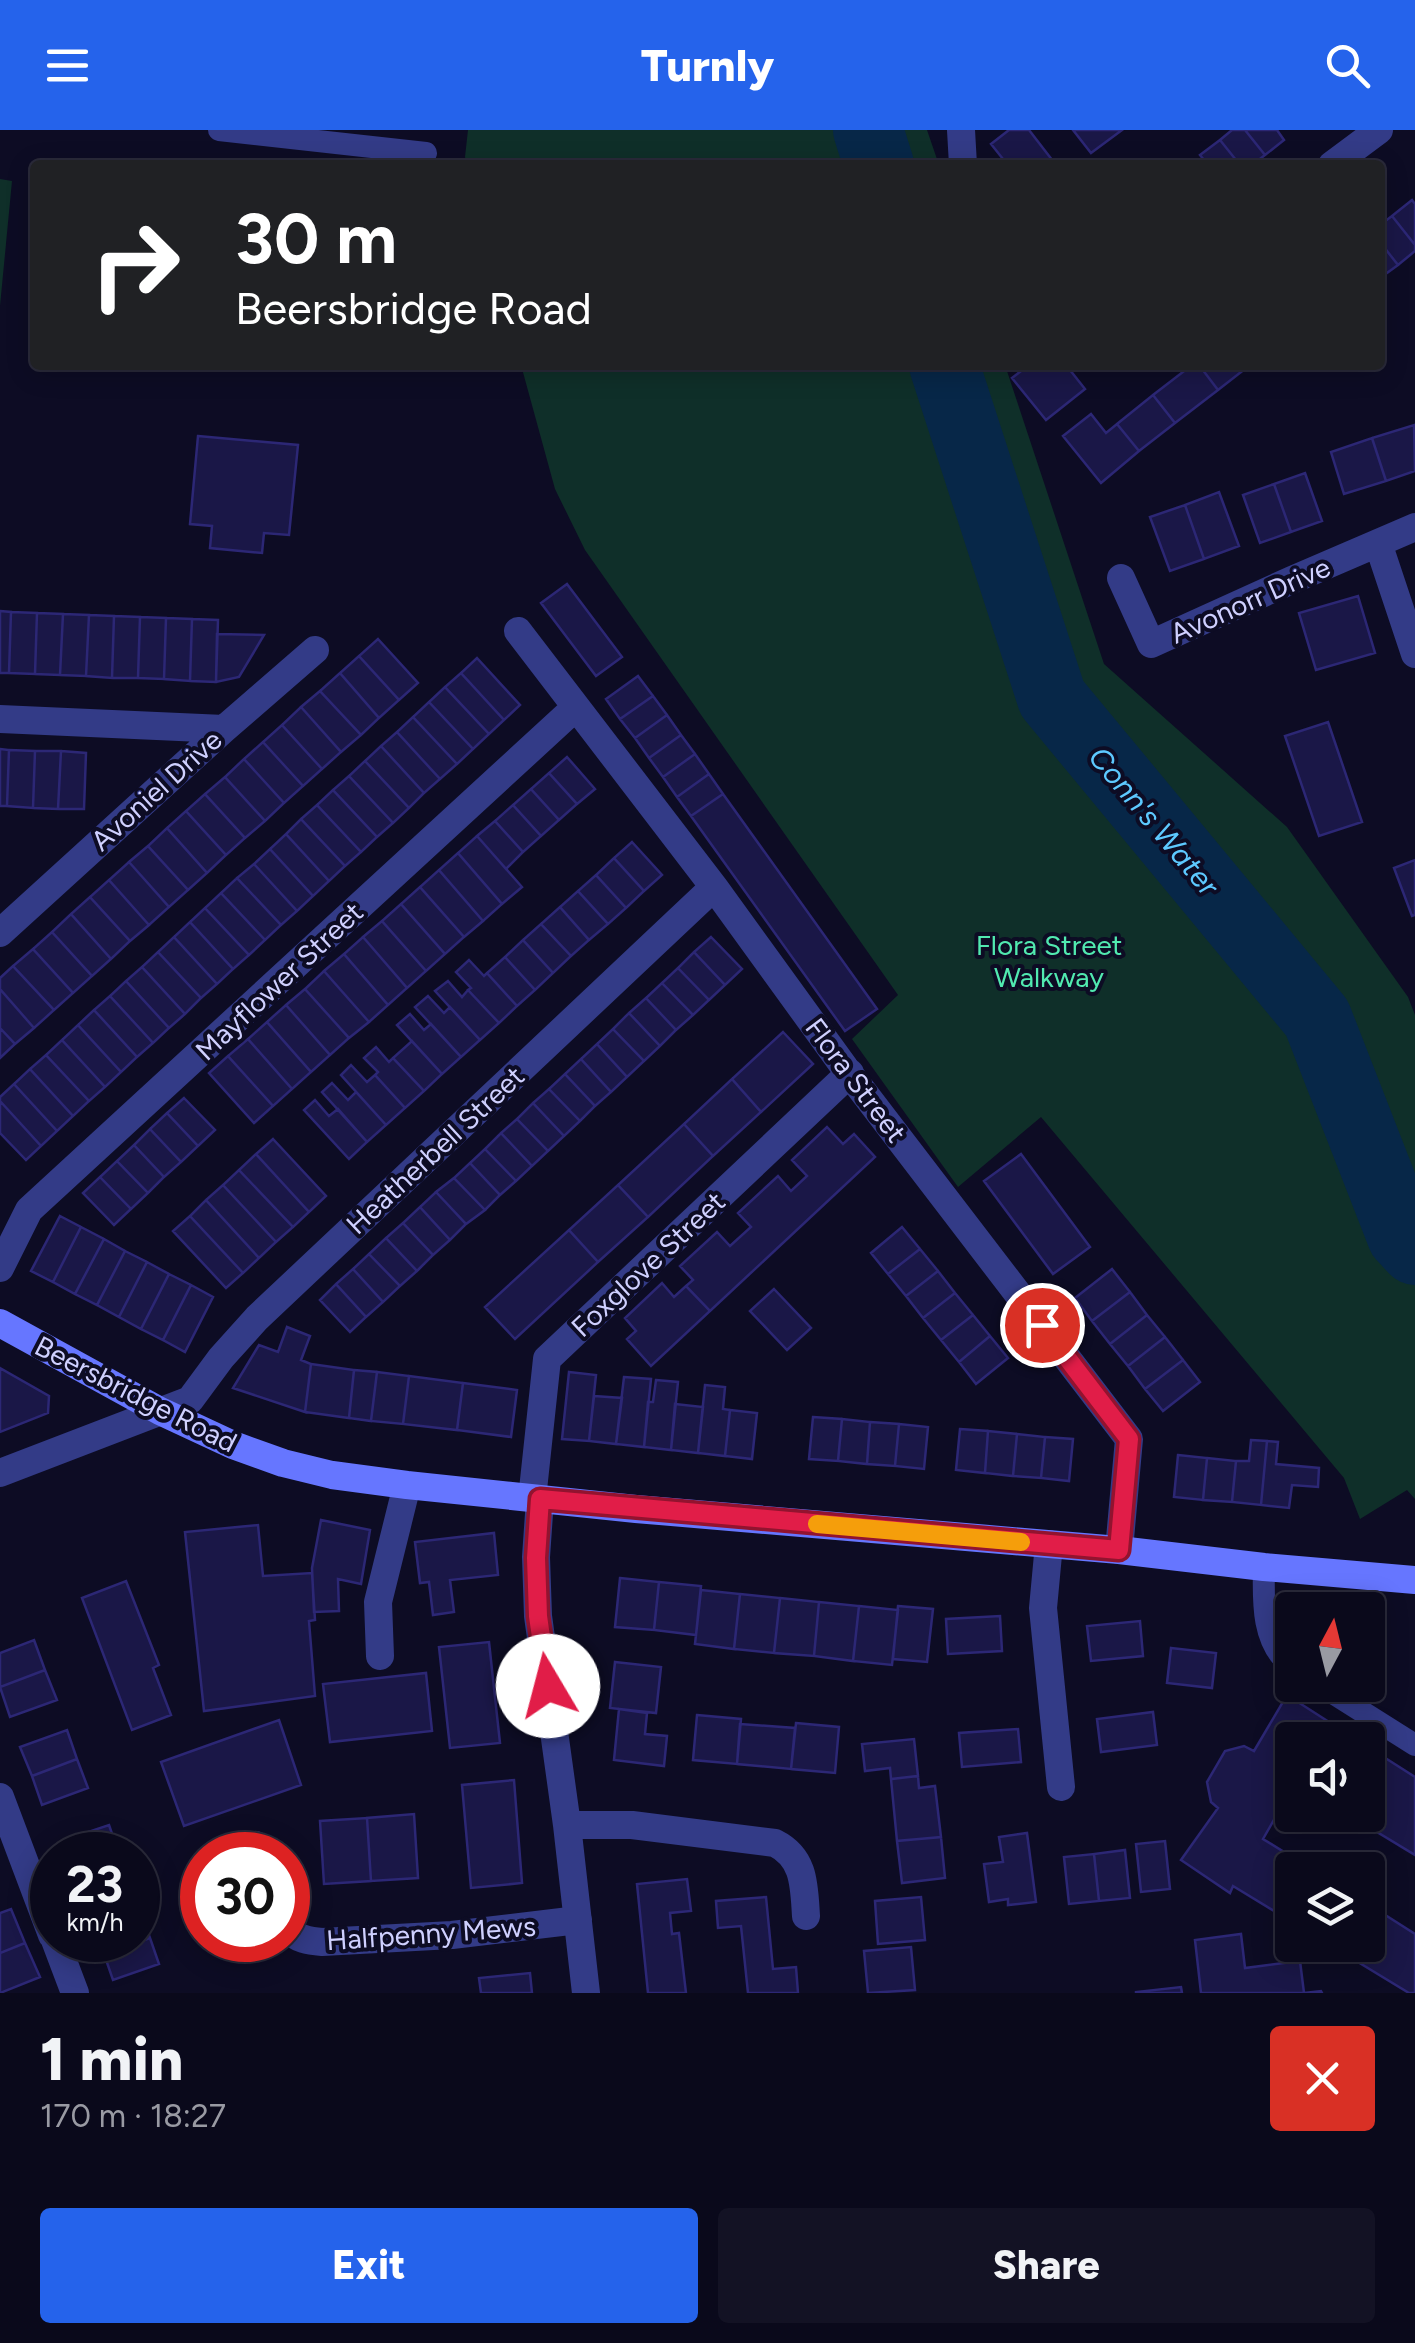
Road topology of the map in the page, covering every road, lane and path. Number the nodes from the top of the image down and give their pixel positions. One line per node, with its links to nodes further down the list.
1 (219, 130): 4 (lane)
2 (961, 130): 5 (street)
3 (1379, 130): 6 (street)
4 (426, 153)
5 (962, 160)
6 (1339, 160)
7 (1415, 528): 8 (street, Avonorr Drive)
8 (1378, 543): 9 (street, Avonorr Drive); 12 (street)
9 (1121, 578)
10 (518, 631): 13 (street, Flora Street)
11 (315, 650): 15 (street, Avoniel Drive)
12 (1415, 654)
13 (576, 708): 16 (street, Flora Street); 19 (street, Mayflower Street)
14 (0, 719): 15 (street)
15 (224, 729): 17 (street, Avoniel Drive)
16 (714, 887): 18 (street, Flora Street); 21 (street, Heatherbell Street)
17 (0, 934)
18 (850, 1073): 24 (street, Foxglove Street); 26 (street, Flora Street)
19 (0, 1268)
20 (0, 1323): 21 (main road, Beersbridge Road)
21 (160, 1411): 22 (street, Heatherbell Street); 23 (main road, Beersbridge Road)
22 (0, 1474)
23 (407, 1485): 24 (main road, Beersbridge Road); 30 (street)
24 (536, 1499): 25 (main road, Beersbridge Road); 35 (street, Foxglove Street)
25 (1049, 1544): 26 (main road, Beersbridge Road); 33 (street)
26 (1119, 1550): 27 (main road, Beersbridge Road)
27 (1264, 1567): 28 (main road, Beersbridge Road); 29 (lane)
28 (1415, 1580)
29 (1275, 1650)
30 (380, 1656)
31 (1347, 1702): 32 (lane)
32 (1415, 1745)
33 (1062, 1787)
34 (0, 1797): 36 (street)
35 (567, 1825): 37 (street); 38 (street, Foxglove Street)
36 (30, 1875)
37 (806, 1916)
38 (578, 1920): 39 (street, Halfpenny Mews); 42 (street, Foxglove Street)
39 (310, 1942)
40 (63, 1962): 41 (street)
41 (75, 1993)
42 (586, 1993)

